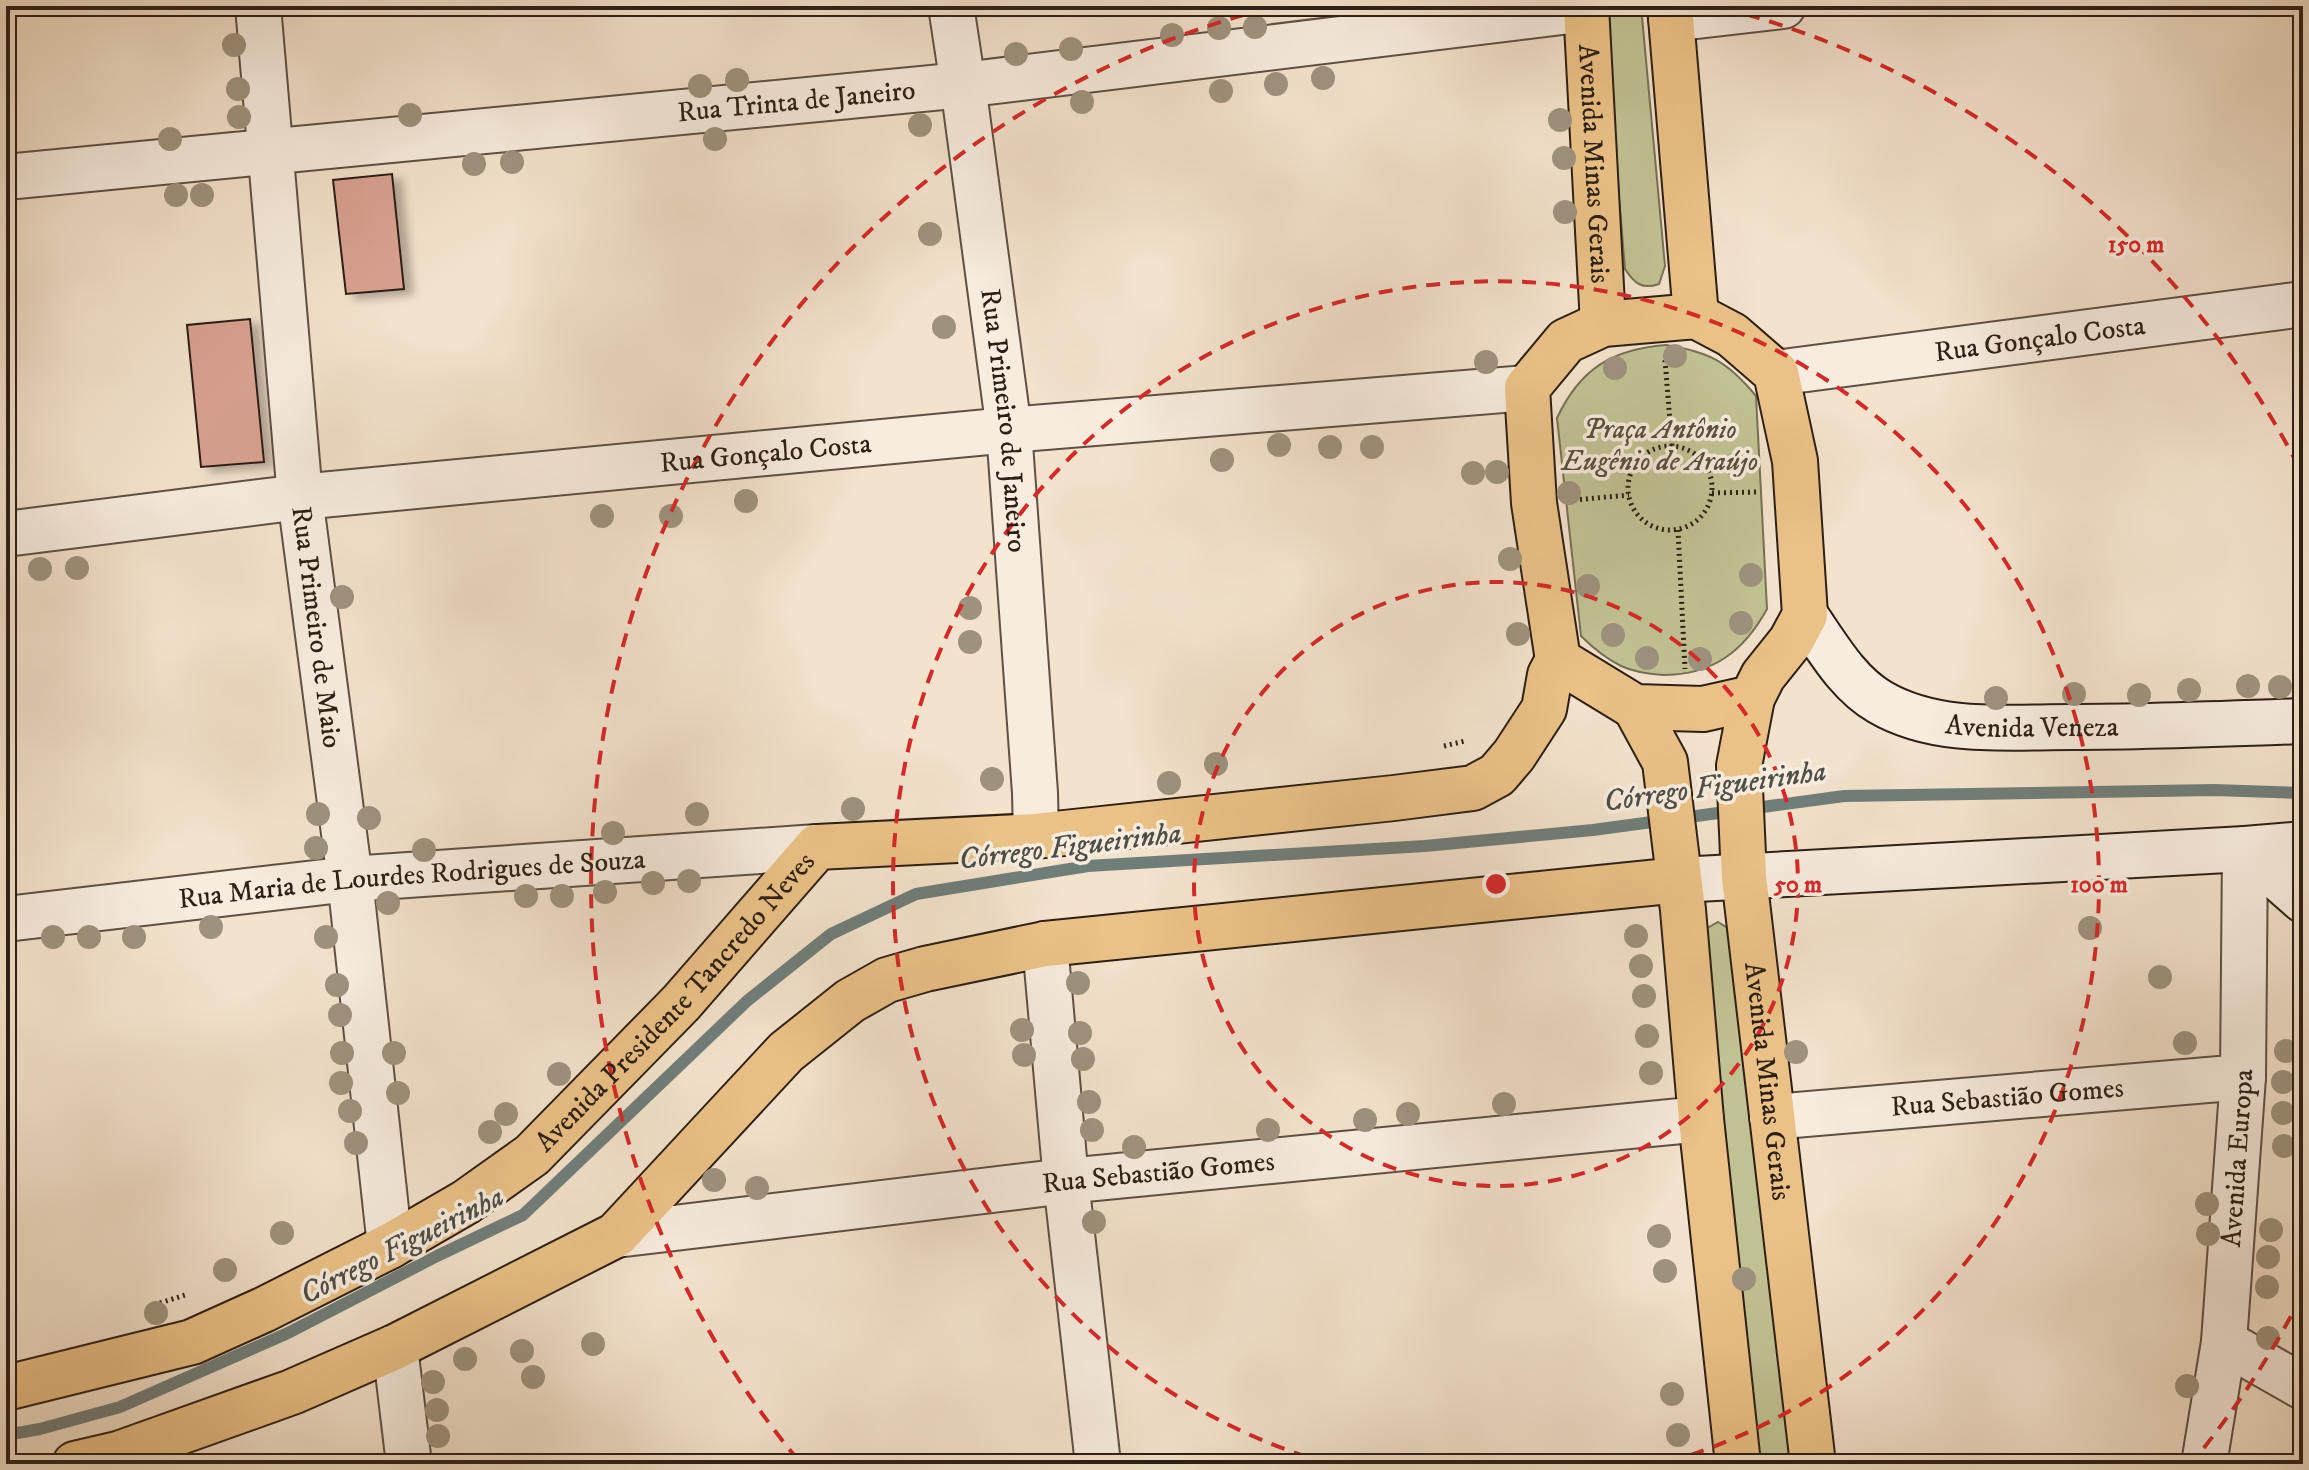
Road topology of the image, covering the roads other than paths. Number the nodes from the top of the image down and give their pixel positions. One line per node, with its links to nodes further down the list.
1 (258, 6): 7 (street, Rua Primeiro de Maio)
2 (951, 6): 6 (street, Rua Primeiro de Janeiro)
3 (1783, 6): 5 (street)
4 (1586, 8): 6 (street, Rua Trinta de Janeiro); 11 (main road, Avenida Minas Gerais)
5 (1671, 12): 10 (main road)
6 (963, 85): 7 (street, Rua Trinta de Janeiro); 14 (street, Rua Primeiro de Janeiro)
7 (270, 151): 8 (street, Rua Trinta de Janeiro); 15 (street, Rua Primeiro de Maio)
8 (6, 177)
9 (2303, 304): 12 (street, Rua Gonçalo Costa)
10 (1696, 316): 11 (main road); 12 (main road)
11 (1603, 324): 13 (main road)
12 (1776, 373): 17 (main road)
13 (1527, 388): 14 (street, Rua Gonçalo Costa); 18 (main road)
14 (1009, 430): 15 (street, Rua Gonçalo Costa); 22 (street, Rua Primeiro de Janeiro)
15 (300, 497): 16 (street, Rua Gonçalo Costa); 27 (street, Rua Primeiro de Maio)
16 (6, 534)
17 (1805, 615): 19 (main road); 21 (street, Avenida Veneza)
18 (1558, 660): 20 (main road); 22 (main road, Avenida Presidente Tancredo Neves)
19 (1752, 698): 20 (main road); 26 (main road, Avenida Minas Gerais)
20 (1635, 707): 28 (main road)
21 (2303, 721)
22 (1036, 836): 24 (main road, Avenida Presidente Tancredo Neves)
23 (2303, 844): 25 (street)
24 (817, 847): 27 (street, Rua Maria de Lourdes Rodrigues de Souza); 37 (main road, Avenida Presidente Tancredo Neves)
25 (2245, 849): 26 (street); 29 (street); 32 (street, Avenida Europa)
26 (1744, 877): 28 (street); 33 (main road, Avenida Minas Gerais)
27 (350, 879): 30 (street, Rua Maria de Lourdes Rodrigues de Souza); 37 (street, Rua Primeiro de Maio)
28 (1679, 880): 31 (main road); 34 (main road)
29 (2303, 900)
30 (6, 919)
31 (1045, 944): 35 (street); 36 (main road)
32 (2243, 1077): 33 (street, Rua Sebastião Gomes); 38 (street, Avenida Europa)
33 (1772, 1117): 46 (main road, Avenida Minas Gerais)
34 (1701, 1119): 35 (street, Rua Sebastião Gomes); 45 (main road)
35 (1066, 1181): 36 (street, Rua Sebastião Gomes); 44 (street)
36 (616, 1235): 39 (main road)
37 (390, 1246): 41 (main road, Avenida Presidente Tancredo Neves)
38 (2224, 1342): 40 (street); 47 (street, Avenida Europa)
39 (395, 1347): 42 (main road); 43 (street)
40 (2303, 1387)
41 (6, 1388)
42 (75, 1464)
43 (409, 1464)
44 (1098, 1464)
45 (1738, 1464)
46 (1813, 1464)
47 (2204, 1464)

